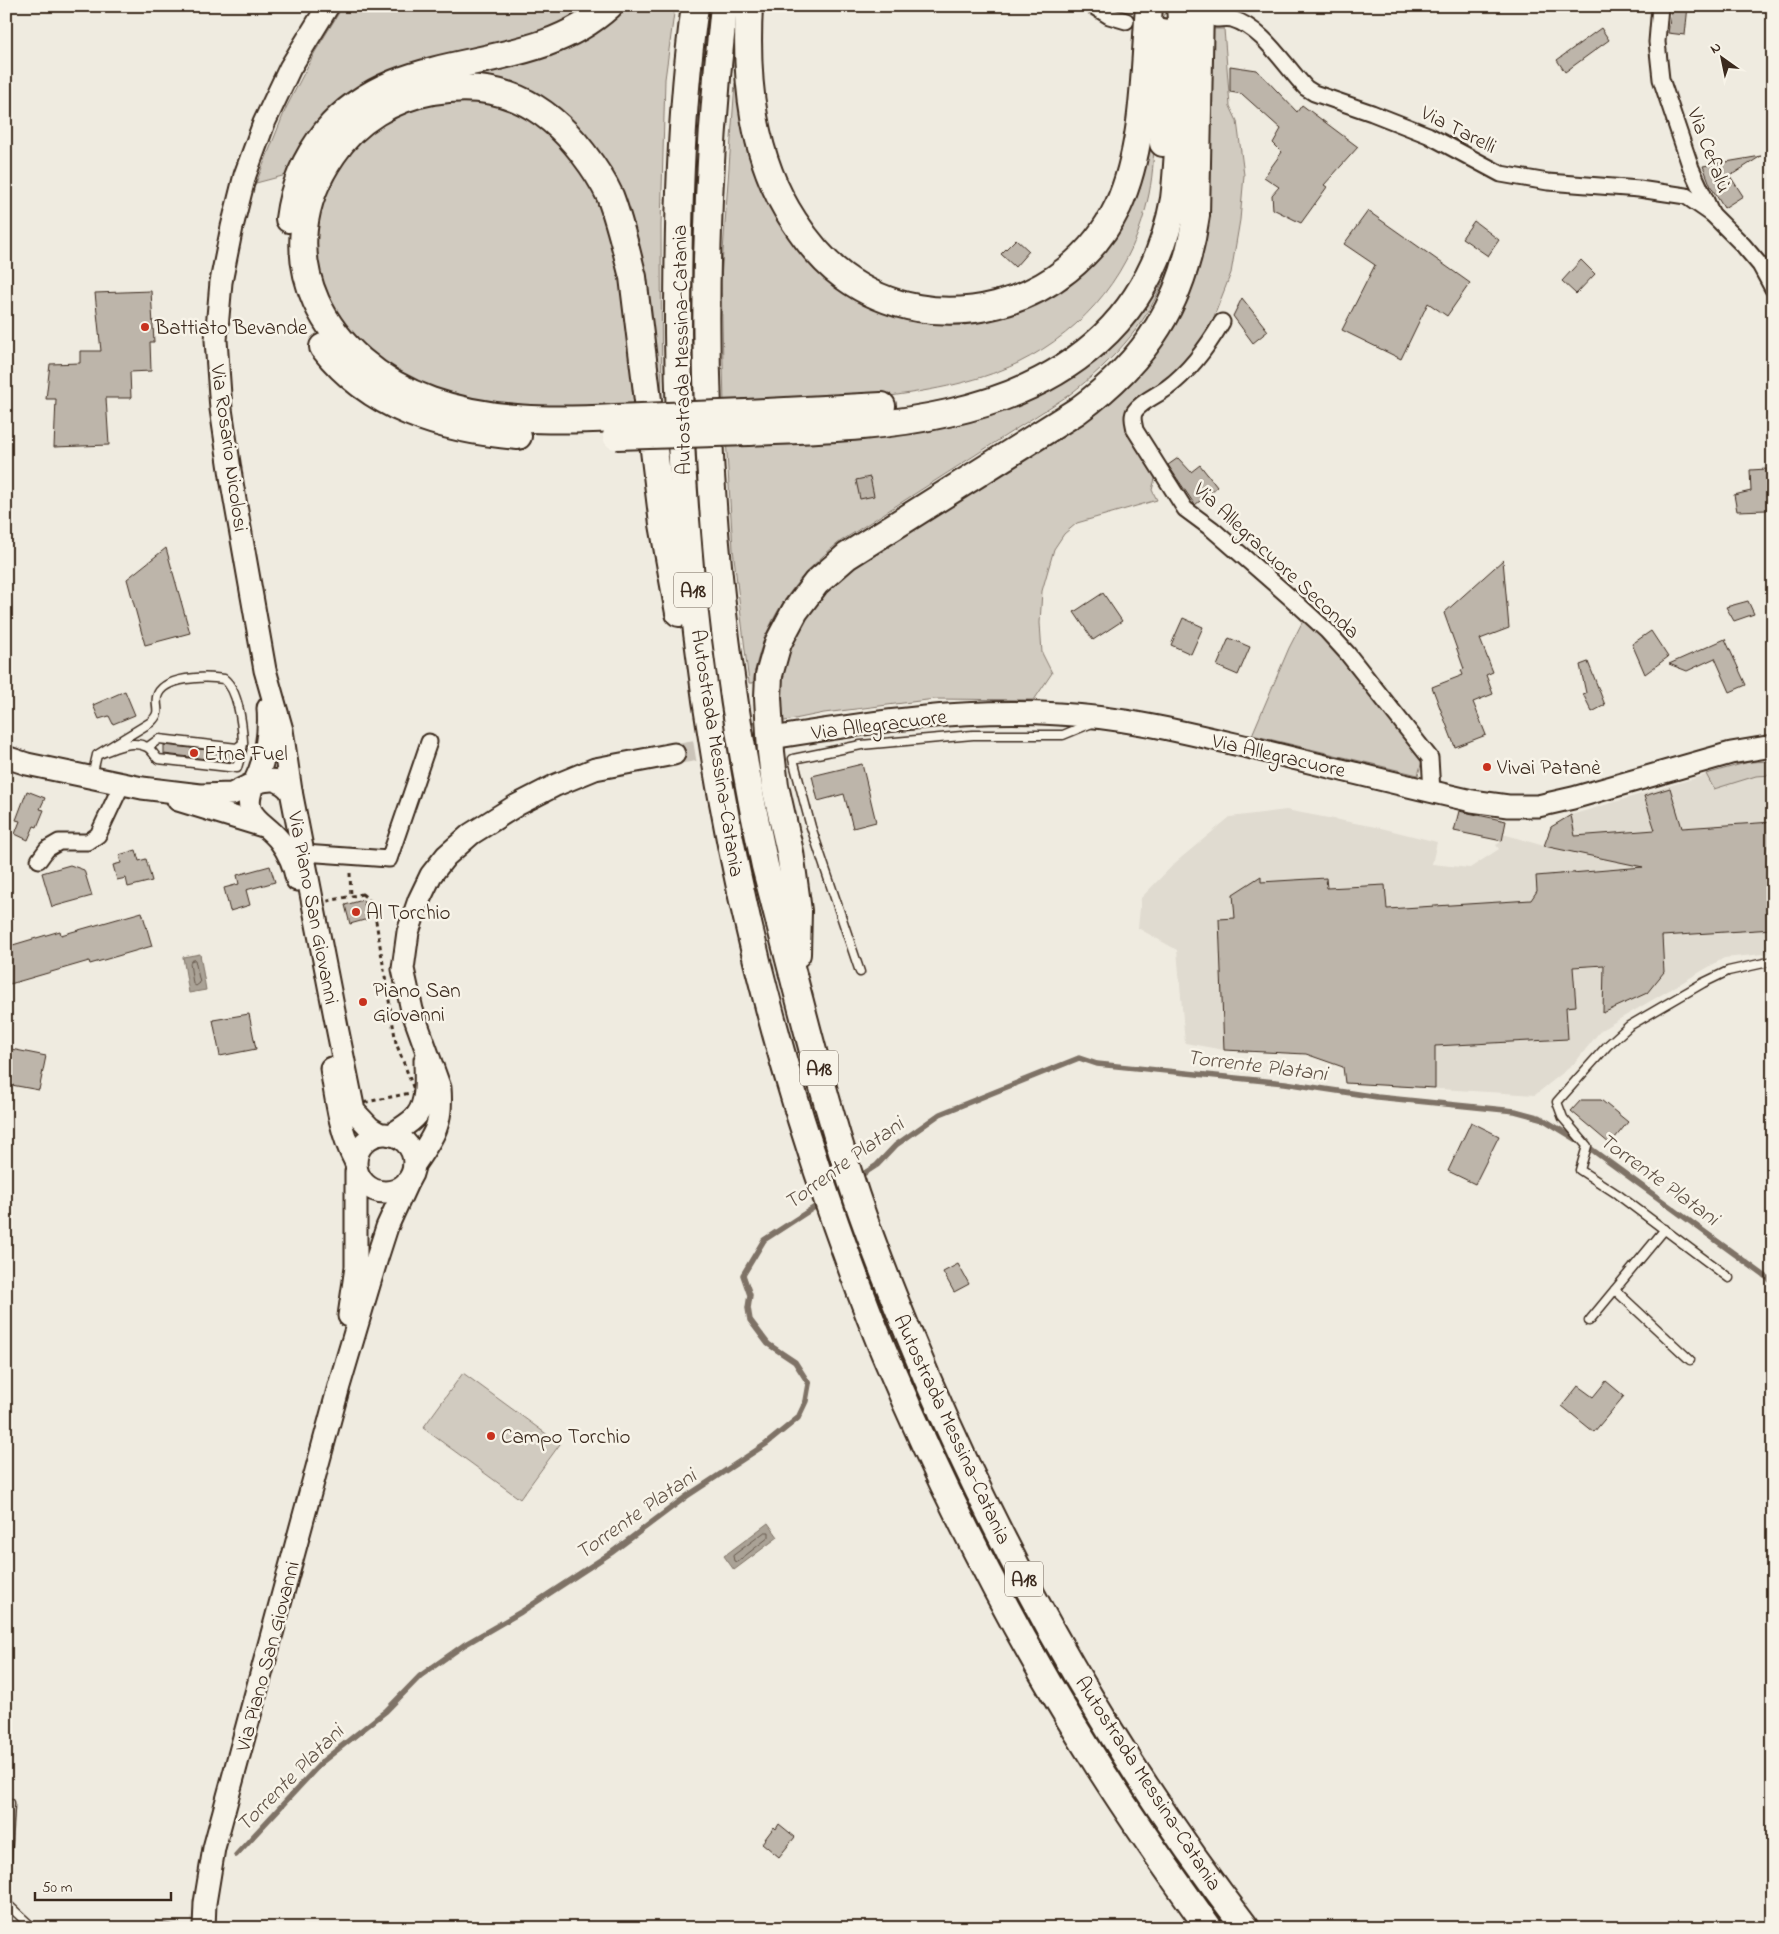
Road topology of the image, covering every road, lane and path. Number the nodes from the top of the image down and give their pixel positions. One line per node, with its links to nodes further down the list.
1 (328, 6): 19 (main road, Via Rosario Nicolosi)
2 (609, 6): 18 (highway)
3 (695, 6): 38 (highway, Autostrada Messina-Catania / A18)
4 (724, 6): 43 (highway, Autostrada Messina-Catania / A18)
5 (748, 6): 7 (highway)
6 (1093, 6): 12 (street)
7 (1149, 6)
8 (1162, 6): 17 (highway)
9 (1180, 6): 13 (highway)
10 (1660, 6): 14 (street, Via Cefalù)
11 (1208, 13): 14 (street, Via Tarelli); 39 (highway)
12 (1126, 21)
13 (1184, 87): 17 (highway); 39 (highway)
14 (1712, 214): 15 (street, Via Cefalù)
15 (1773, 289)
16 (1222, 322): 33 (street, Via Allegracuore Seconda)
17 (748, 423): 18 (highway, bridge)
18 (616, 427): 38 (highway)
19 (266, 670): 30 (main road); 32 (main road, Via Piano San Giovanni)
20 (1103, 718): 21 (main road, Via Allegracuore); 33 (main road, Via Allegracuore); 42 (lane)
21 (778, 737)
22 (429, 742): 36 (street)
23 (243, 743): 25 (lane); 25 (lane); 27 (lane)
24 (1773, 746): 33 (main road, Via Allegracuore)
25 (148, 748): 27 (lane)
26 (674, 754): 44 (main road)
27 (97, 755): 29 (lane)
28 (6, 758): 29 (main road)
29 (91, 778): 31 (main road)
30 (254, 784): 31 (main road); 32 (main road); 34 (main road)
31 (132, 786): 34 (main road); 37 (street)
32 (291, 791): 35 (main road, Via Piano San Giovanni)
33 (1432, 792)
34 (263, 826): 46 (main road, Via Piano San Giovanni)
35 (304, 854): 36 (street); 45 (main road, Via Piano San Giovanni)
36 (350, 856): 40 (path)
37 (39, 860)
38 (736, 863): 60 (highway, Autostrada Messina-Catania / A18)
39 (794, 891): 43 (highway)
40 (351, 897): 40 (path)
41 (1773, 961): 48 (lane)
42 (860, 972)
43 (796, 985): 61 (highway, Autostrada Messina-Catania / A18)
44 (425, 1050): 45 (main road); 47 (main road)
45 (385, 1135): 46 (main road); 47 (main road)
46 (356, 1167): 47 (main road); 53 (main road)
47 (411, 1173): 53 (main road)
48 (1665, 1229): 49 (lane); 50 (lane)
49 (1730, 1278)
50 (1615, 1290): 51 (lane); 52 (lane)
51 (1589, 1322)
52 (1690, 1360)
53 (339, 1386): 59 (main road, Via Piano San Giovanni)
54 (10, 1804): 55 (lane)
55 (6, 1876)
56 (6, 1903): 57 (lane)
57 (23, 1925): 58 (lane)
58 (33, 1928)
59 (204, 1928)
60 (1209, 1928)
61 (1246, 1928)

